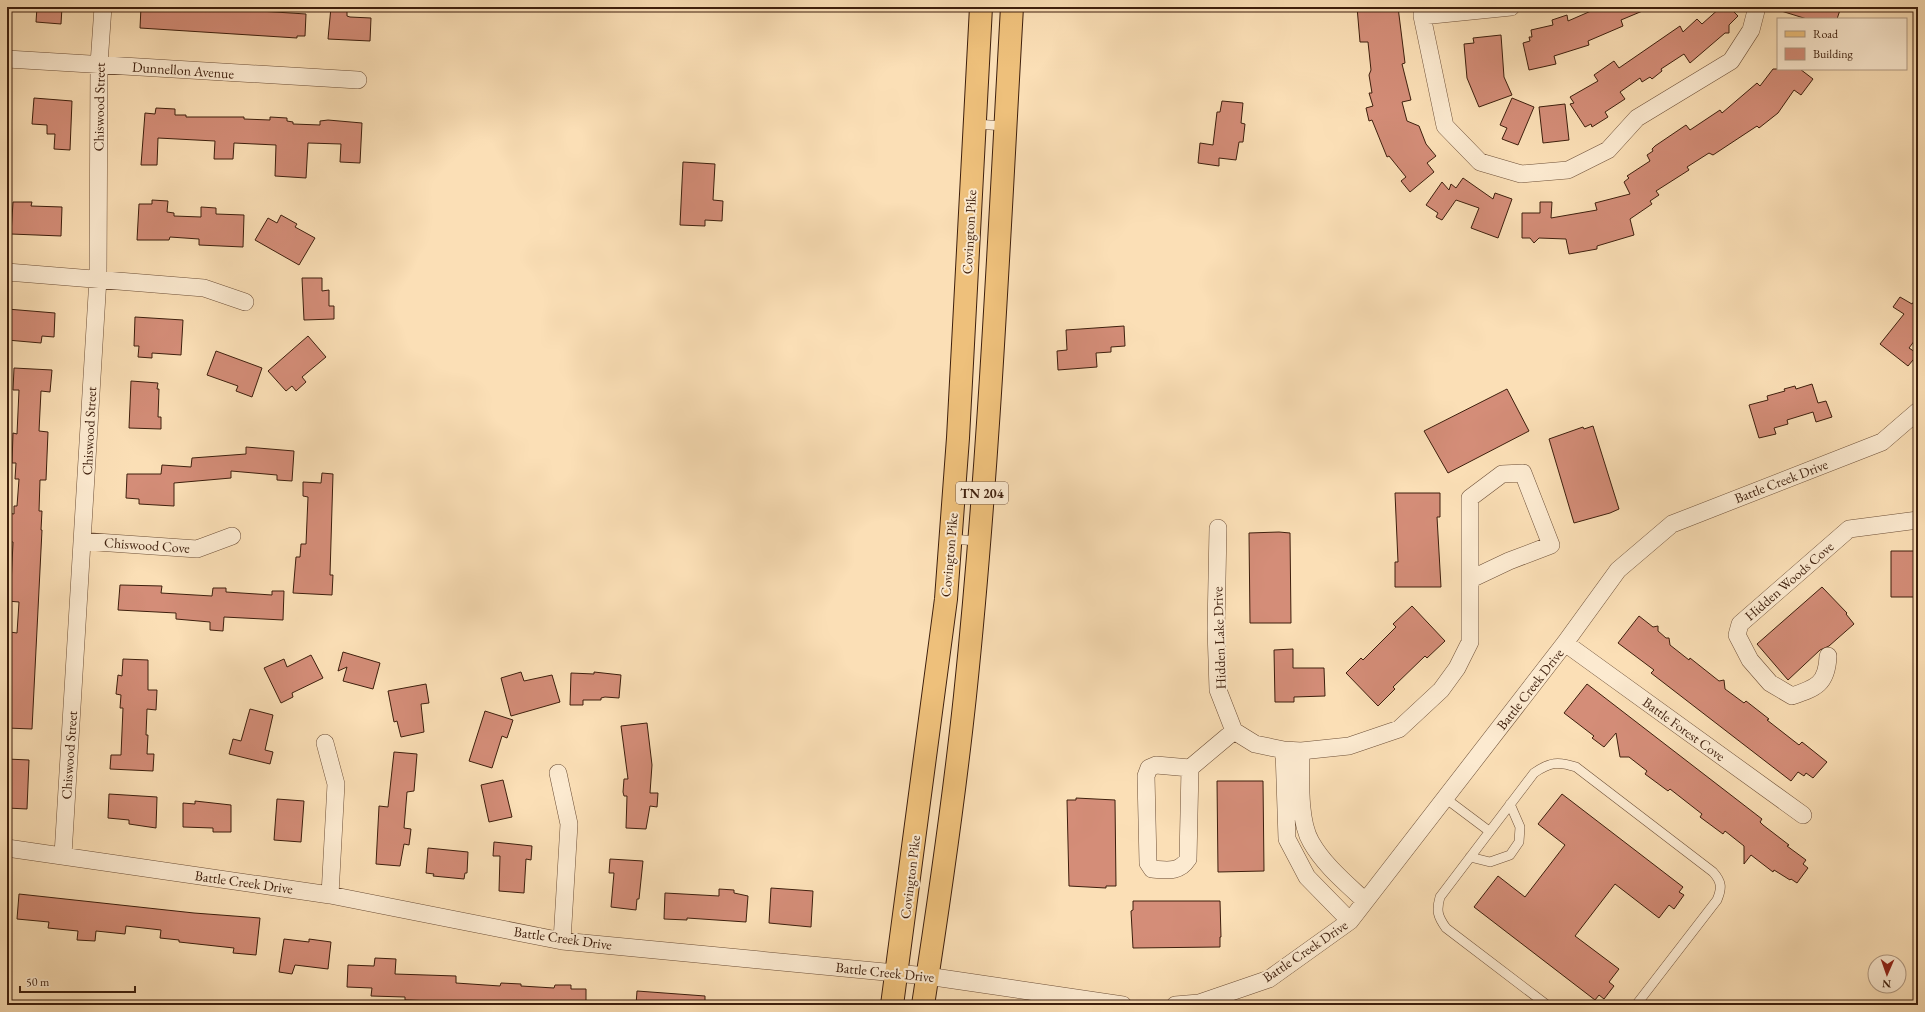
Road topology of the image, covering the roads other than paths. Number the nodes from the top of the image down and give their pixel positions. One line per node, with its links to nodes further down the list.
1 (103, 7): 8 (street, Chiswood Street)
2 (981, 7): 10 (main road, Covington Pike / TN 204)
3 (1012, 7): 11 (main road, Covington Pike / TN 204)
4 (1511, 7): 6 (street)
5 (1757, 7): 6 (street)
6 (1422, 12)
7 (7, 59): 8 (street, Dunnellon Avenue)
8 (99, 64): 9 (street, Dunnellon Avenue); 13 (street, Chiswood Street)
9 (358, 80)
10 (975, 124): 11 (lane); 19 (main road, Covington Pike / TN 204)
11 (1005, 126): 21 (main road, Covington Pike / TN 204)
12 (7, 272): 13 (street)
13 (98, 278): 14 (street); 20 (street, Chiswood Street)
14 (245, 302)
15 (1918, 411): 23 (street, Battle Creek Drive)
16 (1918, 520): 24 (street, Hidden Woods Cove)
17 (1218, 528): 25 (street, Hidden Lake Drive)
18 (232, 536): 20 (street, Chiswood Cove)
19 (950, 539): 21 (lane); 42 (main road, Covington Pike / TN 204)
20 (82, 541): 36 (street, Chiswood Street)
21 (978, 541): 43 (main road, Covington Pike / TN 204)
22 (1471, 579): 22 (street); 28 (street)
23 (1565, 644): 31 (street, Battle Creek Drive); 33 (street, Battle Forest Cove)
24 (1828, 656)
25 (1234, 731): 27 (street); 29 (street)
26 (325, 743): 38 (street)
27 (1284, 750): 28 (street); 40 (street)
28 (1301, 751): 39 (street)
29 (1190, 768): 29 (street)
30 (558, 773): 41 (street)
31 (1445, 798): 34 (lane); 39 (street, Battle Creek Drive)
32 (1510, 804): 34 (lane); 37 (lane); 49 (lane)
33 (1803, 815)
34 (1489, 832): 37 (lane)
35 (7, 848): 36 (street, Battle Creek Drive)
36 (63, 855): 38 (street, Battle Creek Drive)
37 (1470, 857): 48 (lane)
38 (330, 895): 41 (street, Battle Creek Drive)
39 (1365, 901): 40 (street, Battle Creek Drive)
40 (1350, 921): 47 (street, Battle Creek Drive)
41 (562, 941): 42 (street, Battle Creek Drive)
42 (897, 973): 43 (street, Battle Creek Drive); 44 (main road, Covington Pike / TN 204)
43 (927, 976): 45 (main road, Covington Pike / TN 204); 46 (street, Battle Creek Drive)
44 (892, 1005)
45 (922, 1005)
46 (1123, 1005)
47 (1175, 1005)
48 (1547, 1005)
49 (1636, 1005)

